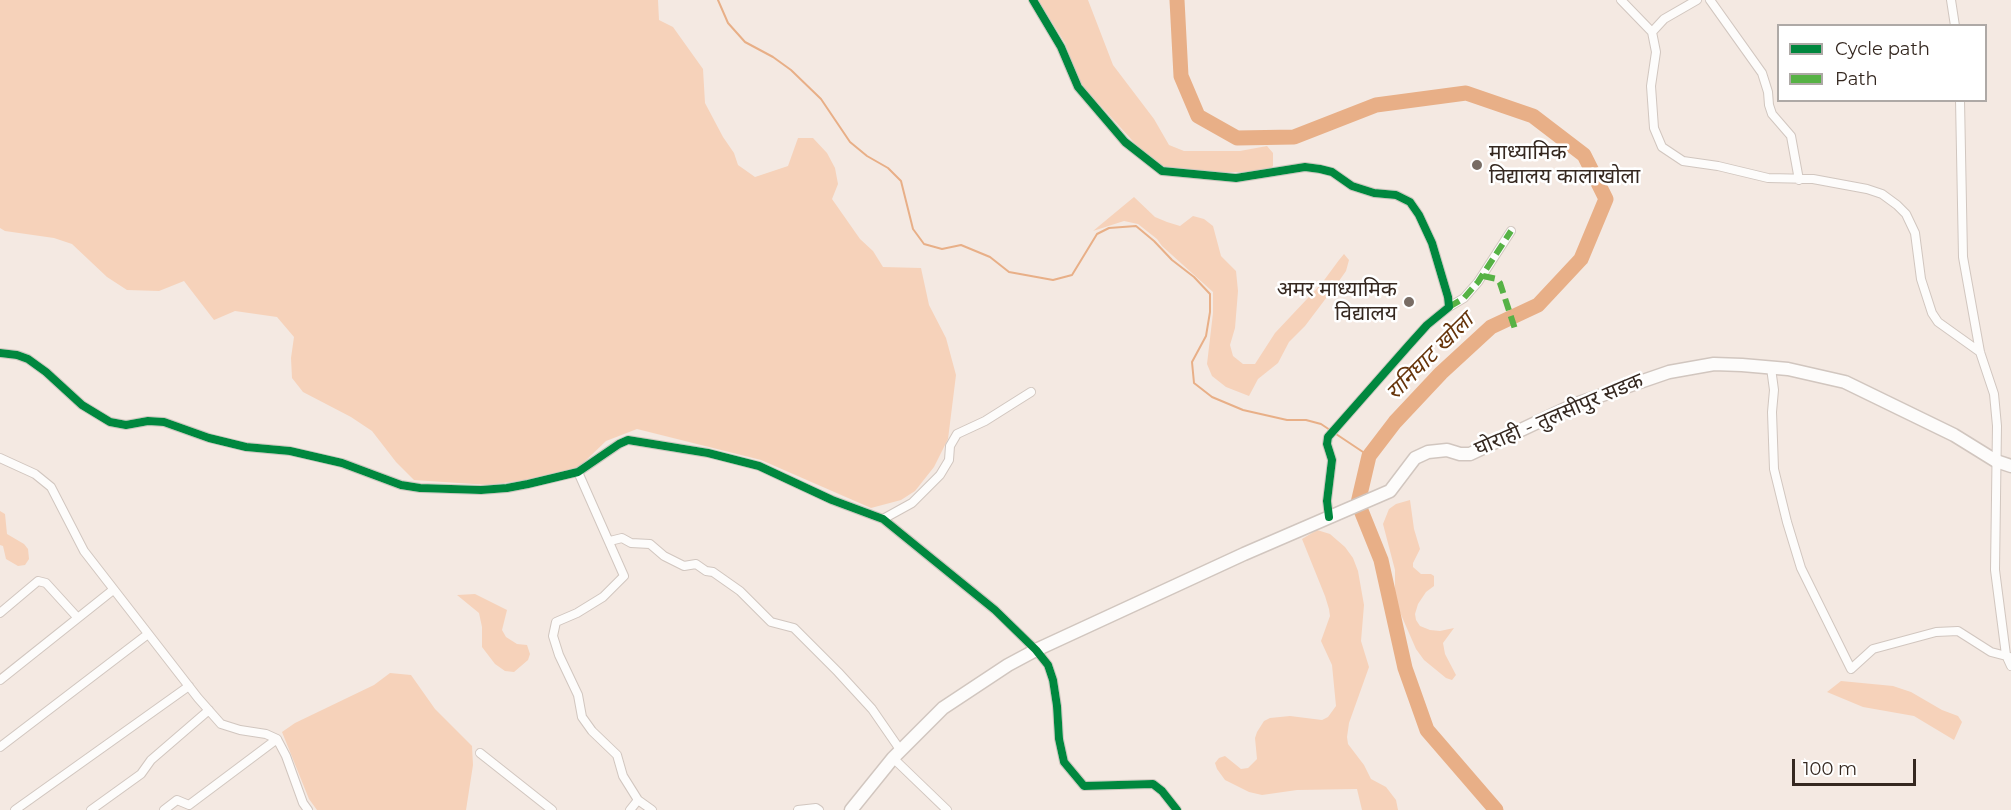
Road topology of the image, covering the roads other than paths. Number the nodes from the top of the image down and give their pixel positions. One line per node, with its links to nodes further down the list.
1 (1033, 0): 11 (street)
2 (1621, 0): 7 (street)
3 (1696, 0): 7 (street)
4 (1710, 0): 9 (street)
5 (1951, 0): 6 (street)
6 (1954, 24)
7 (1652, 32): 9 (street)
8 (1960, 102): 12 (street)
9 (1799, 180): 12 (street)
10 (1511, 231): 11 (street)
11 (1449, 307): 20 (street)
12 (1980, 352): 17 (street)
13 (0, 353): 19 (street)
14 (1771, 368): 17 (main road, घोराही - तुलसीपुर सडक); 20 (main road, घोराही - तुलसीपुर सडक); 28 (street)
15 (1031, 392): 21 (street)
16 (0, 458): 23 (street)
17 (1996, 461): 18 (main road, घोराही - तुलसीपुर सडक); 28 (street)
18 (2011, 466)
19 (578, 472): 21 (street); 22 (street)
20 (1329, 517): 27 (main road)
21 (883, 519): 27 (street)
22 (610, 541): 36 (street); 37 (street)
23 (113, 590): 25 (street); 26 (street)
24 (0, 613): 25 (street)
25 (77, 617): 30 (street)
26 (147, 634): 31 (street); 34 (street)
27 (1036, 650): 36 (main road); 49 (street)
28 (2009, 656): 29 (street)
29 (2011, 666)
30 (0, 680)
31 (189, 686): 32 (street); 38 (street)
32 (208, 710): 33 (street); 39 (street)
33 (277, 739): 40 (street); 41 (street)
34 (0, 747)
35 (480, 753): 42 (street)
36 (897, 755): 47 (main road); 48 (street)
37 (638, 800): 43 (street); 44 (street)
38 (15, 810)
39 (91, 810)
40 (164, 810)
41 (309, 810)
42 (552, 810)
43 (630, 810)
44 (652, 810)
45 (798, 810): 46 (street)
46 (819, 810)
47 (851, 810)
48 (947, 810)
49 (1177, 810)

